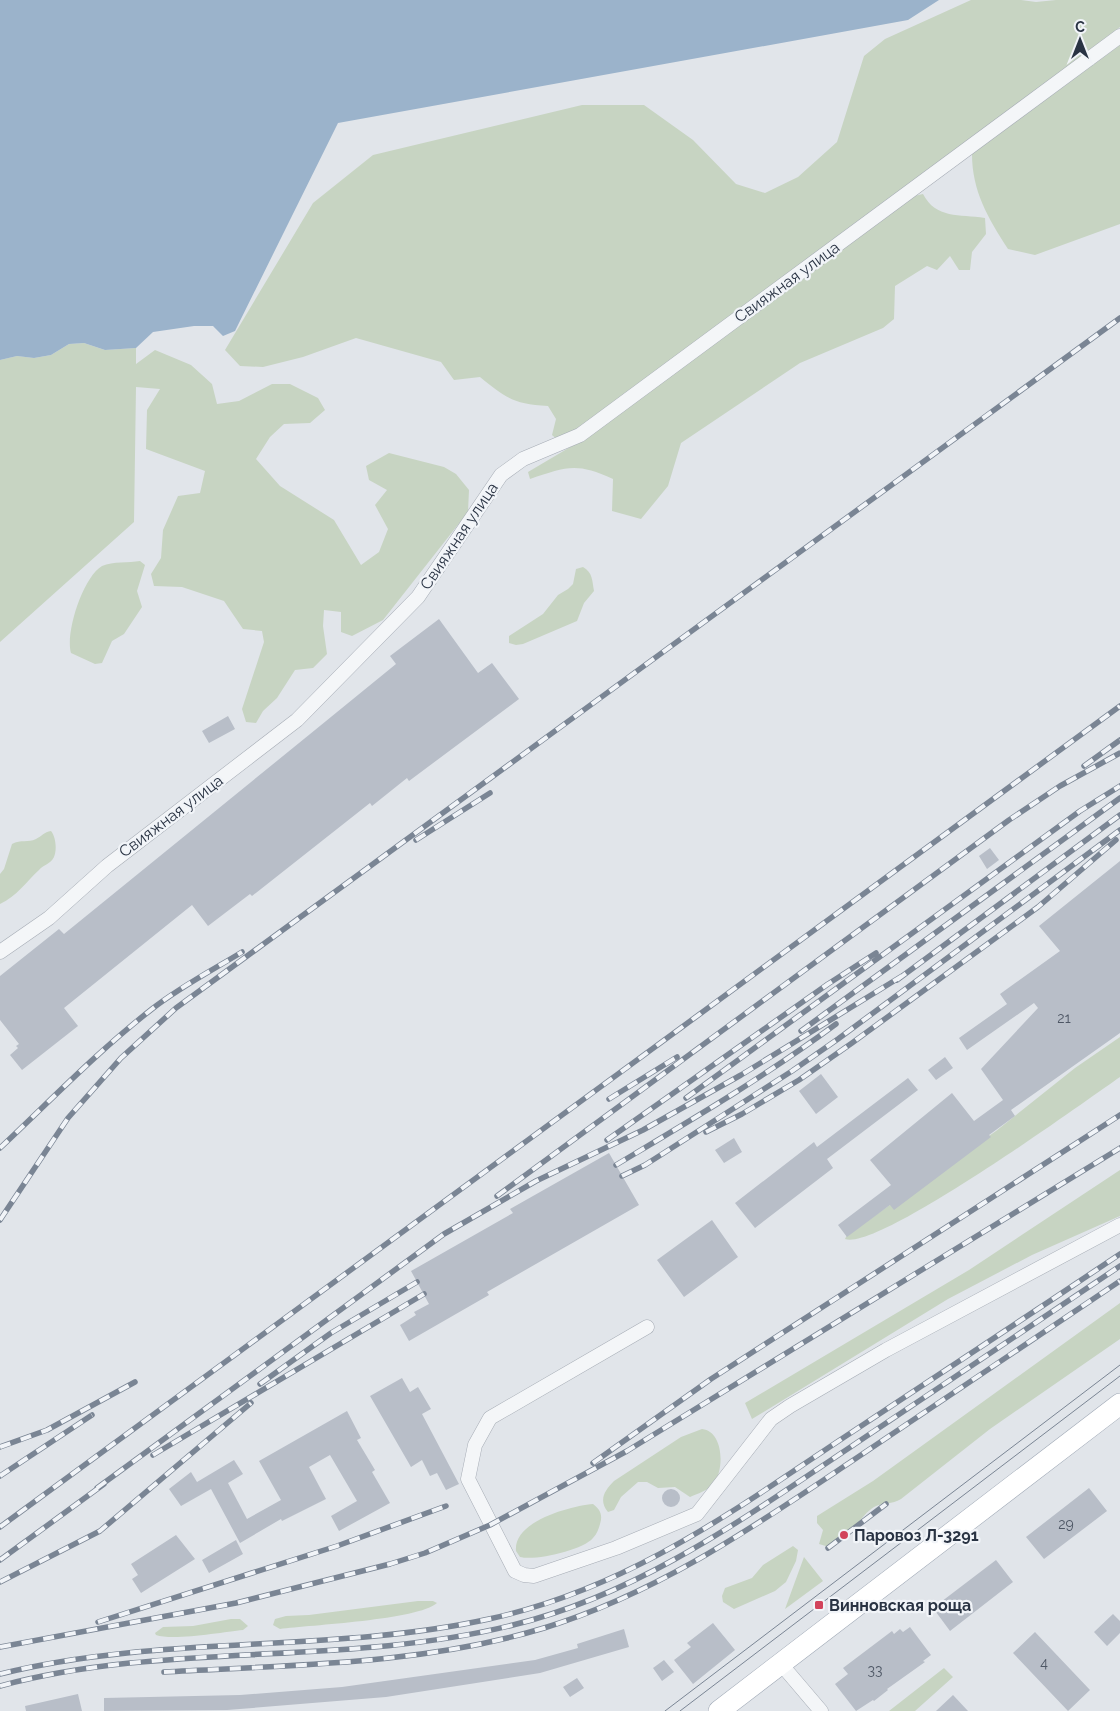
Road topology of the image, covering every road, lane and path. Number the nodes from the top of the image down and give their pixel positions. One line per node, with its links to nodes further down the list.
1 (1120, 36): 2 (street, Свияжная улица)
2 (0, 952)
3 (1120, 1225): 4 (street)
4 (647, 1327)
5 (1120, 1404): 6 (main road)
6 (781, 1664): 7 (main road); 8 (street)
7 (719, 1711)
8 (821, 1711)

